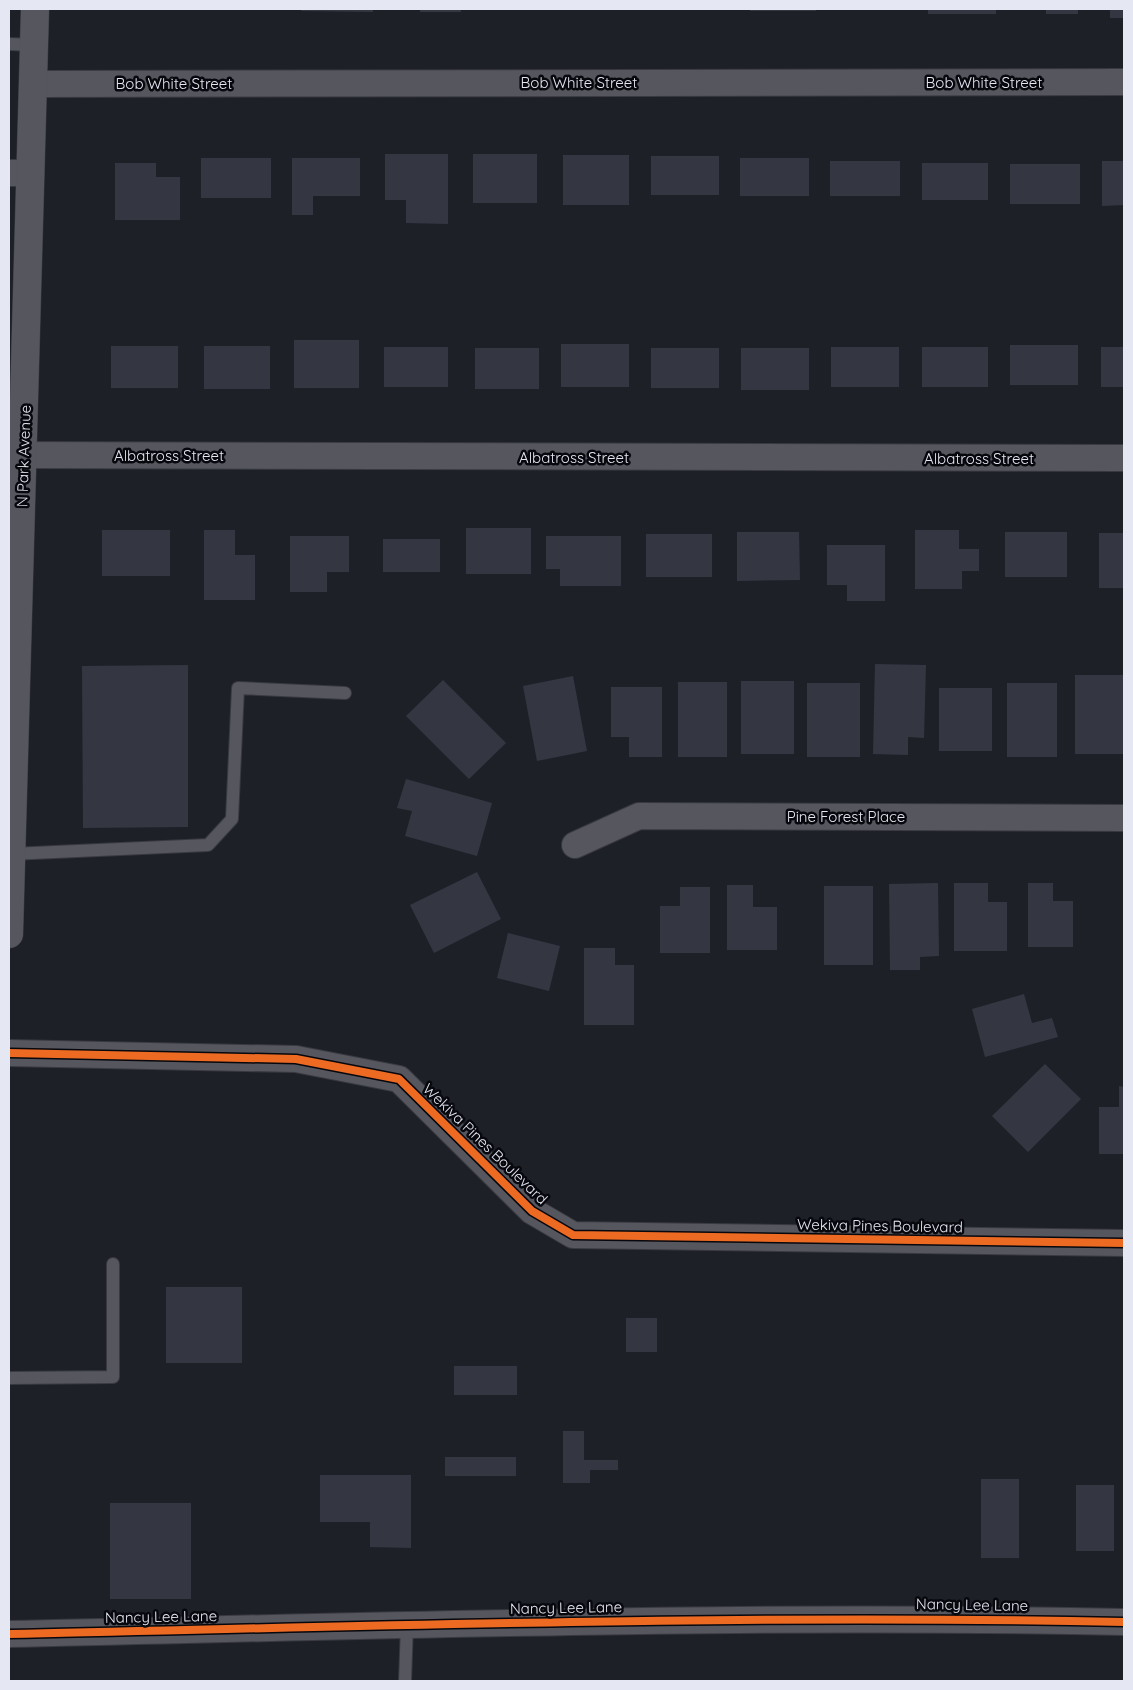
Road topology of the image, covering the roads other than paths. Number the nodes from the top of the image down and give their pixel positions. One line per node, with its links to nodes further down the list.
1 (35, 9): 2 (main road, N Park Avenue)
2 (22, 45): 4 (main road, N Park Avenue)
3 (1124, 82): 4 (street, Bob White Street)
4 (33, 84): 5 (main road, N Park Avenue)
5 (20, 173): 6 (main road, N Park Avenue)
6 (24, 455): 7 (street, Albatross Street); 8 (main road, N Park Avenue)
7 (1124, 458)
8 (16, 495): 12 (main road, N Park Avenue)
9 (345, 693): 12 (lane)
10 (1124, 818): 11 (street, Pine Forest Place)
11 (575, 845)
12 (11, 854): 13 (main road, N Park Avenue)
13 (9, 934)
14 (9, 1053): 15 (street, Wekiva Pines Boulevard)
15 (1124, 1243)
16 (114, 1264): 17 (lane)
17 (9, 1378)
18 (1124, 1622): 19 (street, Nancy Lee Lane)
19 (407, 1625): 20 (street, Nancy Lee Lane); 21 (lane)
20 (9, 1634)
21 (405, 1681)

